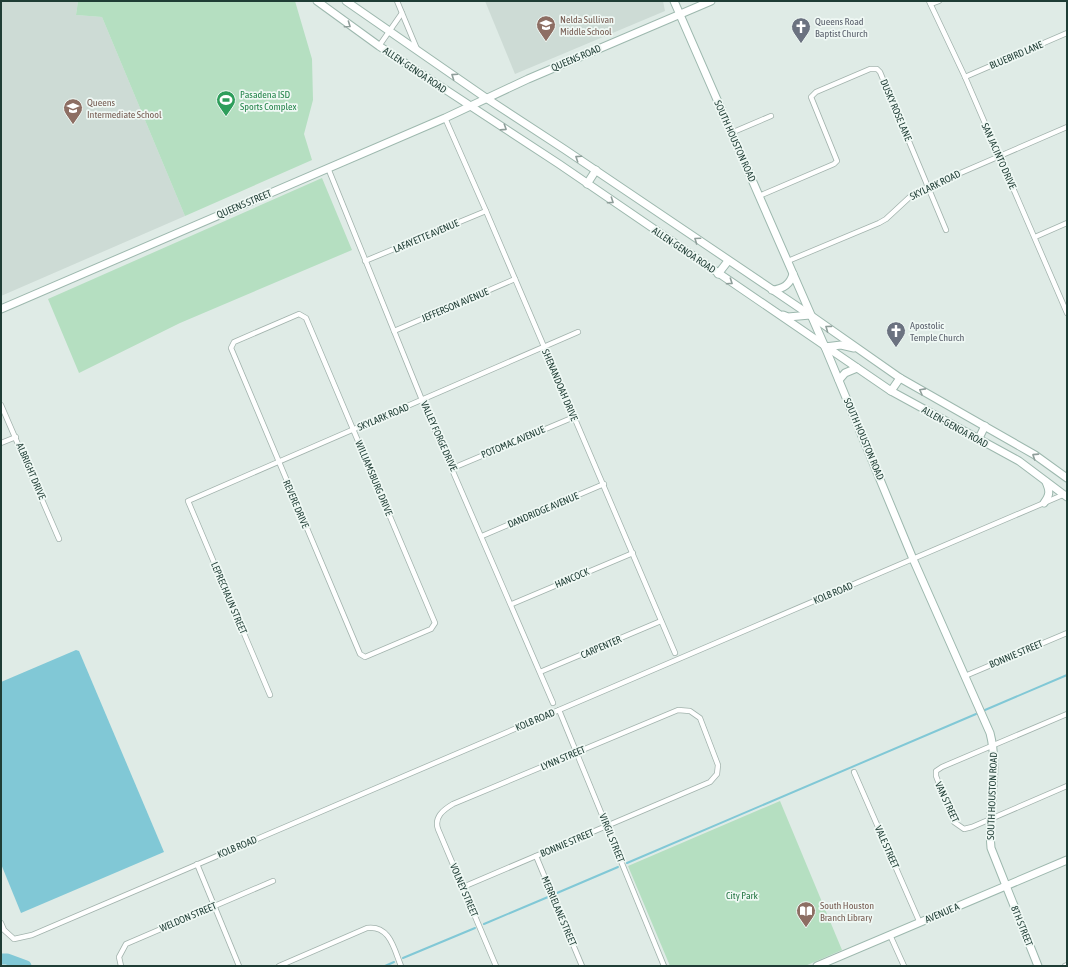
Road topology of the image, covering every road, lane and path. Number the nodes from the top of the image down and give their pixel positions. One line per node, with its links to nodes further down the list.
1 (317, 1): 12 (street, ALLEN-GENOA ROAD, one-way to 12)
2 (346, 1): 10 (street, ALLEN-GENOA ROAD)
3 (397, 1): 8 (street)
4 (674, 1): 9 (street, SOUTH HOUSTON ROAD)
5 (711, 1): 9 (street, QUEENS ROAD)
6 (939, 1): 7 (street)
7 (930, 3): 14 (street, SAN JACINTO DRIVE)
8 (402, 13): 10 (street); 13 (street)
9 (679, 15): 15 (street, QUEENS ROAD); 20 (street, SOUTH HOUSTON ROAD)
10 (390, 32): 12 (street); 13 (street, ALLEN-GENOA ROAD)
11 (1067, 34): 14 (street, BLUEBIRD LANE)
12 (379, 46): 16 (street, ALLEN-GENOA ROAD)
13 (419, 52): 15 (street, ALLEN-GENOA ROAD, one-way to 13)
14 (965, 77): 21 (street, SAN JACINTO DRIVE)
15 (486, 98): 16 (street, QUEENS STREET); 23 (street, ALLEN-GENOA ROAD, one-way to 15)
16 (471, 107): 18 (street, QUEENS STREET); 24 (street, ALLEN-GENOA ROAD, one-way to 24)
17 (771, 116): 20 (street)
18 (445, 118): 22 (street, QUEENS STREET); 27 (street, SHENANDOAH DRIVE)
19 (1067, 128): 21 (street, SKYLARK ROAD)
20 (731, 132): 26 (street, SOUTH HOUSTON ROAD)
21 (999, 156): 25 (street, SKYLARK ROAD); 30 (street, SAN JACINTO DRIVE)
22 (328, 168): 31 (street, VALLEY FORGE DRIVE); 38 (street, QUEENS STREET)
23 (596, 170): 24 (street); 32 (street, ALLEN-GENOA ROAD, one-way to 23)
24 (587, 184): 34 (street, ALLEN-GENOA ROAD, one-way to 34)
25 (928, 186): 26 (street, DUSKY ROSE LANE); 29 (street, DUSKY ROSE LANE); 33 (street, SKYLARK ROAD)
26 (759, 196): 33 (street, SOUTH HOUSTON ROAD)
27 (486, 211): 31 (street, LAFAYETTE AVENUE); 36 (street, SHENANDOAH DRIVE)
28 (1067, 223): 30 (street)
29 (946, 230)
30 (1035, 237): 40 (street, SAN JACINTO DRIVE)
31 (365, 261): 43 (street, VALLEY FORGE DRIVE)
32 (728, 261): 34 (street); 37 (street, ALLEN-GENOA ROAD)
33 (788, 262): 35 (street, SOUTH HOUSTON ROAD)
34 (718, 274): 39 (street, ALLEN-GENOA ROAD, one-way to 39)
35 (793, 274): 37 (street); 41 (street, SOUTH HOUSTON ROAD)
36 (515, 279): 43 (street, JEFFERSON AVENUE); 45 (street, SHENANDOAH DRIVE)
37 (772, 290): 41 (street, ALLEN-GENOA ROAD)
38 (1, 310)
39 (772, 310): 41 (street); 46 (street, ALLEN-GENOA ROAD)
40 (1067, 312)
41 (810, 315): 46 (street, SOUTH HOUSTON ROAD); 47 (street, ALLEN-GENOA ROAD, one-way to 41)
42 (266, 328): 56 (street, WILLIAMSBURG DRIVE); 60 (street, REVERE DRIVE)
43 (394, 331): 52 (street, VALLEY FORGE DRIVE)
44 (578, 332): 45 (street, SKYLARK ROAD)
45 (544, 347): 52 (street, SKYLARK ROAD); 54 (street, SHENANDOAH DRIVE)
46 (825, 347): 47 (street); 48 (street, ALLEN-GENOA ROAD); 50 (street, SOUTH HOUSTON ROAD)
47 (860, 350): 49 (street, ALLEN-GENOA ROAD)
48 (857, 368): 50 (street); 51 (street, ALLEN-GENOA ROAD)
49 (900, 378): 51 (street); 55 (street, ALLEN-GENOA ROAD, one-way to 49)
50 (839, 380): 71 (street, SOUTH HOUSTON ROAD)
51 (890, 391): 58 (street, ALLEN-GENOA ROAD)
52 (422, 400): 56 (street, SKYLARK ROAD); 61 (street, VALLEY FORGE DRIVE)
53 (1, 405): 57 (street, ALBRIGHT DRIVE)
54 (574, 417): 61 (street, POTOMAC AVENUE); 64 (street, SHENANDOAH DRIVE)
55 (985, 426): 58 (street); 62 (street, ALLEN-GENOA ROAD, one-way to 55)
56 (353, 430): 60 (street, SKYLARK ROAD); 75 (street, WILLIAMSBURG DRIVE)
57 (16, 437): 59 (street); 69 (street, ALBRIGHT DRIVE)
58 (978, 440): 63 (street, ALLEN-GENOA ROAD)
59 (1, 443)
60 (278, 462): 66 (street, SKYLARK ROAD); 75 (street, REVERE DRIVE)
61 (453, 468): 68 (street, VALLEY FORGE DRIVE)
62 (1067, 478)
63 (1046, 482): 65 (street, ALLEN-GENOA ROAD); 67 (street)
64 (604, 484): 68 (street, DANDRIDGE AVENUE); 70 (street, SHENANDOAH DRIVE)
65 (1066, 495): 67 (street, KOLB ROAD)
66 (188, 501): 79 (street, LEPRECHAUN STREET)
67 (1044, 503): 71 (street, KOLB ROAD)
68 (482, 536): 72 (street, VALLEY FORGE DRIVE)
69 (59, 539)
70 (633, 553): 72 (street, HANCOCK); 73 (street, SHENANDOAH DRIVE)
71 (913, 559): 78 (street, SOUTH HOUSTON ROAD); 81 (street, KOLB ROAD)
72 (512, 604): 77 (street, VALLEY FORGE DRIVE)
73 (661, 622): 76 (street, SHENANDOAH DRIVE); 77 (street, CARPENTER)
74 (1067, 633): 78 (street, BONNIE STREET)
75 (404, 641)
76 (675, 653)
77 (540, 672): 80 (street, VALLEY FORGE DRIVE)
78 (965, 676): 83 (street, SOUTH HOUSTON ROAD)
79 (270, 695)
80 (553, 703)
81 (559, 710): 84 (street, VIRGIL STREET); 93 (street, KOLB ROAD)
82 (1067, 714): 83 (street)
83 (993, 744): 89 (street, SOUTH HOUSTON ROAD); 89 (street, VAN STREET)
84 (577, 753): 86 (street, LYNN STREET); 88 (street, LYNN STREET); 90 (street, VIRGIL STREET)
85 (854, 772): 99 (street, VALE STREET)
86 (715, 778): 90 (street, BONNIE STREET)
87 (1067, 786): 89 (street)
88 (440, 814): 96 (street, VOLNEY STREET)
89 (990, 819): 95 (street, SOUTH HOUSTON ROAD)
90 (607, 827): 91 (street, BONNIE STREET); 108 (street, VIRGIL STREET)
91 (536, 856): 96 (street, BONNIE STREET); 107 (street, MERRIELANE STREET)
92 (1067, 860): 95 (street, AVENUE A)
93 (197, 864): 97 (street); 100 (street, KOLB ROAD)
94 (273, 881): 97 (street, WELDON STREET)
95 (1006, 886): 99 (street, AVENUE A); 111 (street, 8TH STREET)
96 (463, 887): 106 (street, VOLNEY STREET)
97 (214, 906): 102 (street, WELDON STREET); 103 (street)
98 (1, 923): 100 (street)
99 (920, 923): 101 (street, AVENUE A)
100 (2, 930)
101 (890, 935): 109 (street, AVENUE A); 110 (street)
102 (121, 966)
103 (239, 966)
104 (279, 966): 105 (street)
105 (401, 966)
106 (496, 966)
107 (582, 966)
108 (664, 966)
109 (817, 966)
110 (904, 966)
111 (1038, 966)

